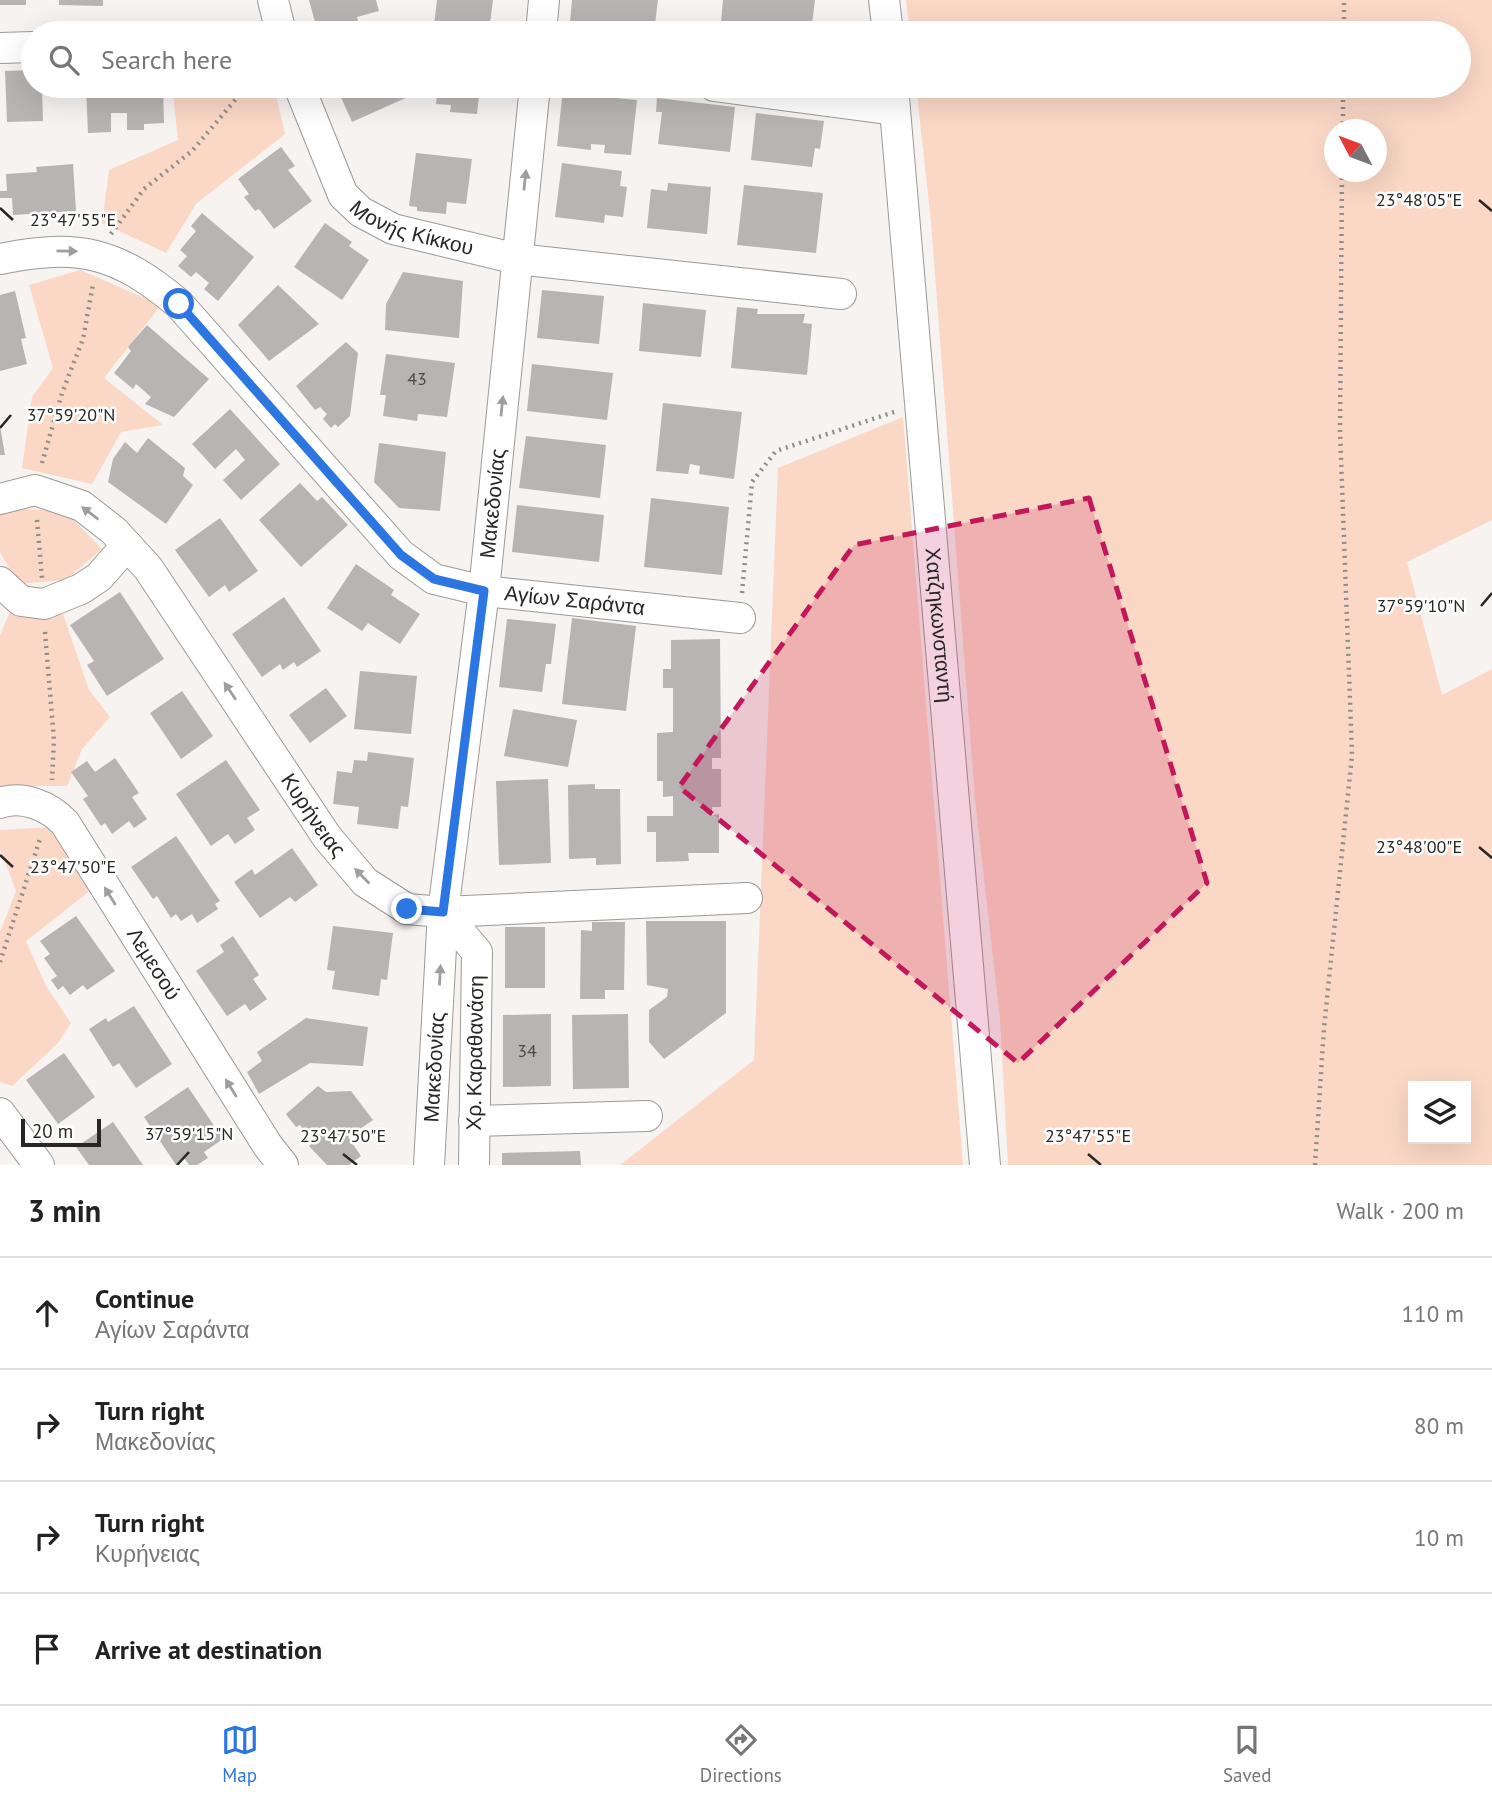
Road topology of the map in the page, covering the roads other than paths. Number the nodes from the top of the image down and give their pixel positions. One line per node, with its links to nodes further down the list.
1 (274, 0): 4 (street)
2 (544, 0): 5 (street)
3 (884, 0): 6 (street)
4 (278, 21)
5 (542, 21)
6 (887, 21)
7 (21, 47): 8 (street)
8 (0, 48)
9 (304, 98): 12 (street, Μονής Κίκκου)
10 (534, 98): 12 (street, Μακεδονίας, one-way to 10)
11 (894, 98): 30 (street, Χατζηκωνσταντή)
12 (517, 259): 14 (street); 18 (street, Μακεδονίας, one-way to 12)
13 (0, 260): 18 (street, Αγίων Σαράντα, one-way to 18)
14 (841, 294)
15 (0, 499): 16 (street, Κυρήνειας, one-way to 15)
16 (127, 545): 17 (street); 22 (street, Κυρήνειας, one-way to 16)
17 (0, 582)
18 (484, 591): 19 (street, Αγίων Σαράντα); 22 (street, Μακεδονίας)
19 (740, 618)
20 (0, 803): 27 (street, Λεμεσού, one-way to 20)
21 (747, 898): 22 (street, Κυρήνειας)
22 (443, 912): 25 (street, Χρ. Καραθανάση); 28 (street, Μακεδονίας, one-way to 22)
23 (0, 1113): 26 (street)
24 (647, 1116): 25 (street)
25 (474, 1121): 29 (street, Χρ. Καραθανάση)
26 (21, 1156)
27 (283, 1165)
28 (429, 1165)
29 (474, 1165)
30 (985, 1165)

